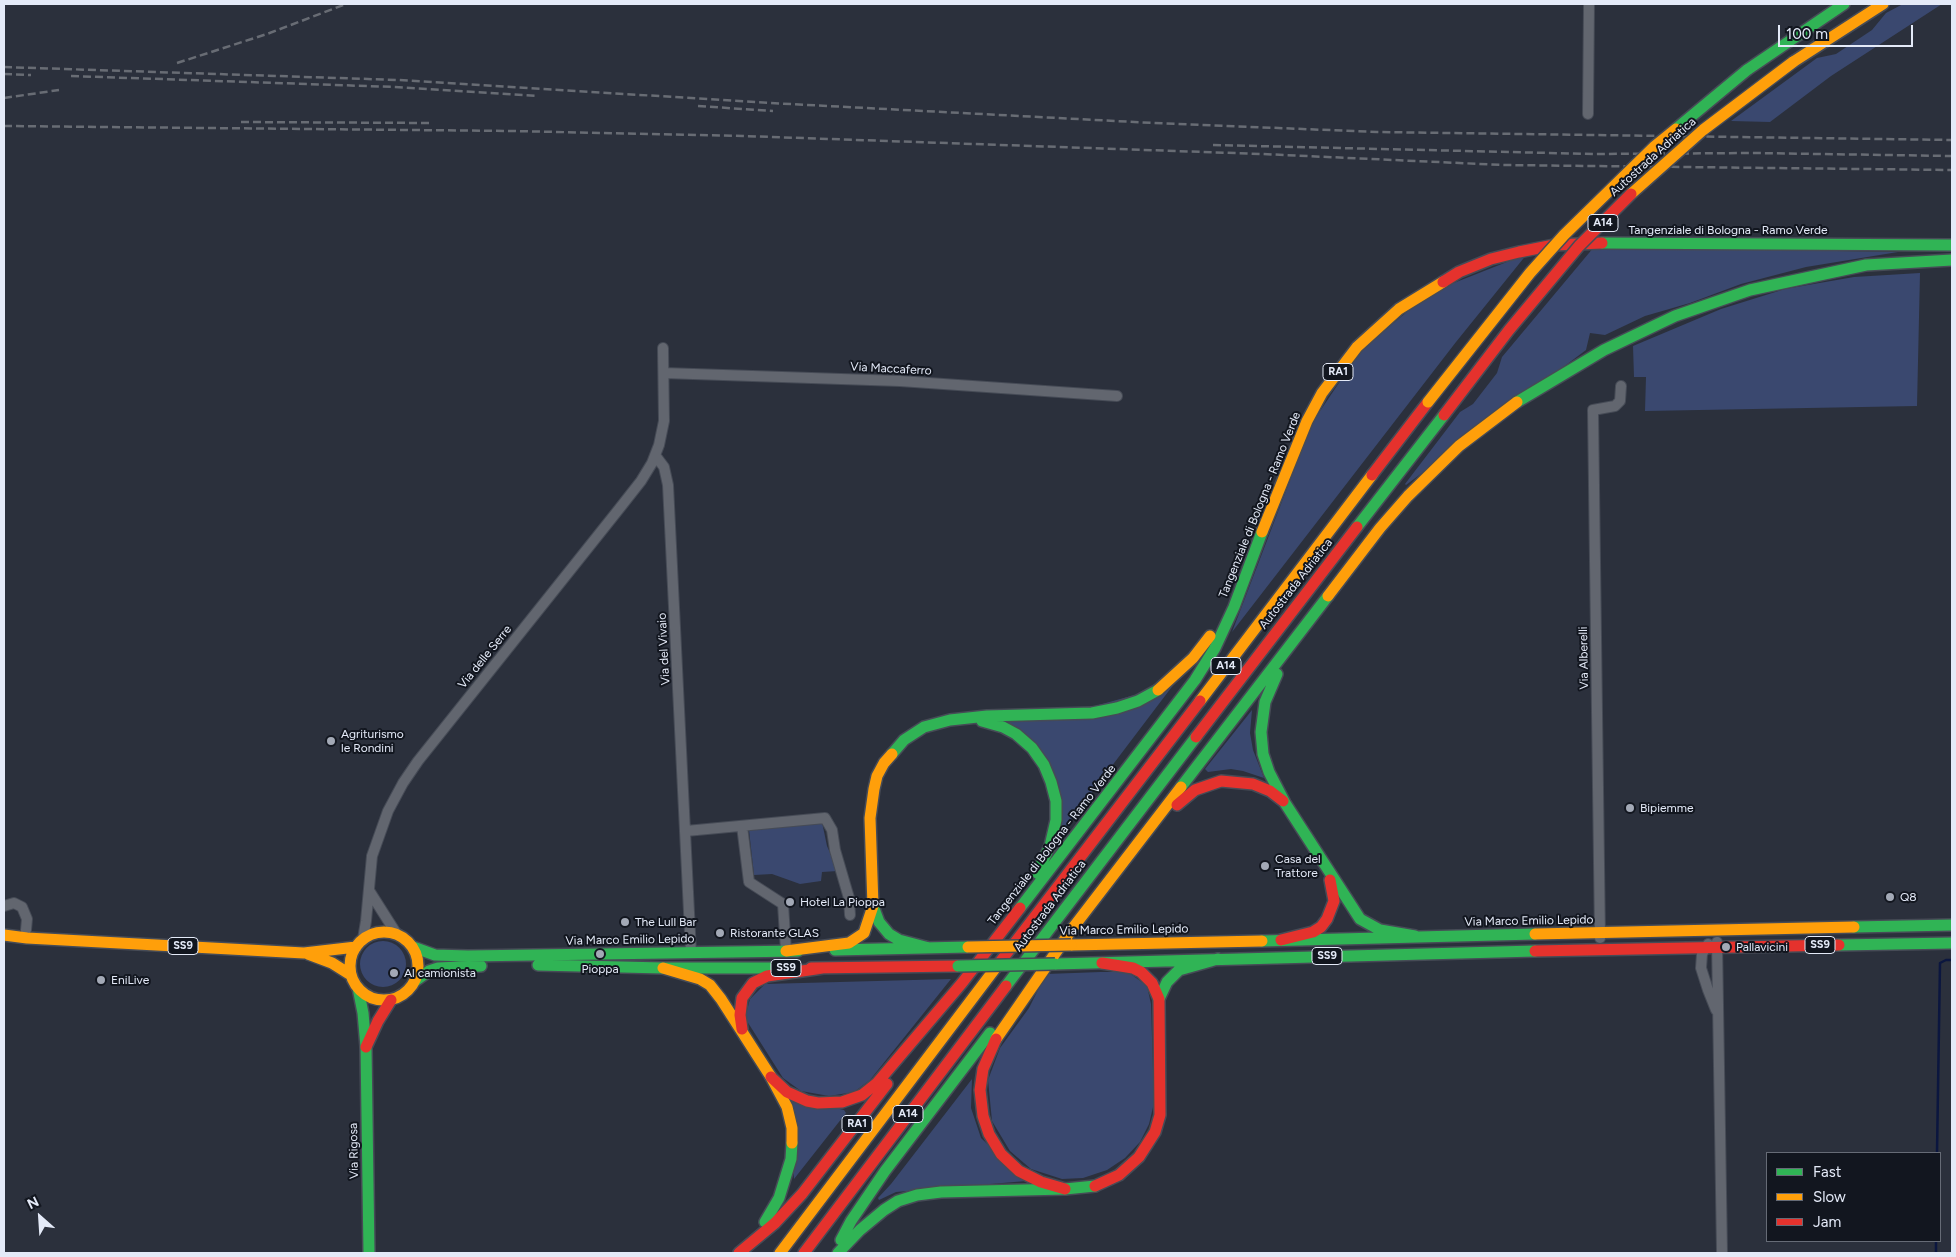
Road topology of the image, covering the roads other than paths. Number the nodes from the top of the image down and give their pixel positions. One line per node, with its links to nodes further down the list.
1 (1589, 4): 4 (street)
2 (1844, 4): 62 (main road, Autostrada Adriatica / A14, bridge)
3 (1883, 4): 68 (main road, Autostrada Adriatica / A14, bridge)
4 (1588, 114)
5 (1952, 238): 6 (main road)
6 (1832, 244): 7 (main road, Tangenziale di Bologna - Ramo Verde / RA1); 16 (main road, Tangenziale di Bologna - Ramo Verde / RA1)
7 (1952, 245)
8 (1952, 260): 9 (main road)
9 (1866, 265): 10 (main road); 17 (main road)
10 (1952, 266)
11 (663, 348): 12 (street)
12 (664, 373): 14 (street, Via Maccaferro); 15 (street)
13 (1621, 386): 34 (street, Via Alberelli)
14 (1116, 396)
15 (655, 455): 21 (street, Via del Vivaio); 23 (street, Via delle Serre)
16 (1268, 516): 18 (main road); 30 (main road, Tangenziale di Bologna - Ramo Verde / RA1)
17 (1330, 592): 19 (main road); 27 (main road)
18 (966, 718): 25 (main road); 30 (main road)
19 (1285, 803): 22 (main road); 27 (main road)
20 (742, 826): 21 (street); 26 (street); 43 (street)
21 (686, 831): 46 (street, Via del Vivaio)
22 (1323, 862): 35 (main road); 37 (main road)
23 (369, 891): 32 (street); 38 (street, Via delle Serre)
24 (4, 906): 33 (street)
25 (873, 906): 42 (main road); 43 (main road)
26 (850, 915)
27 (1079, 920): 52 (main road)
28 (4, 924): 33 (main road, SS9)
29 (1952, 925): 31 (main road, Via Marco Emilio Lepido / SS9)
30 (1004, 930): 54 (main road, Tangenziale di Bologna - Ramo Verde / RA1)
31 (1718, 931): 34 (main road, Via Marco Emilio Lepido / SS9); 40 (street)
32 (396, 933): 38 (main road, SS9); 41 (main road, SS9)
33 (27, 934): 36 (main road, SS9); 45 (main road, SS9)
34 (1600, 934): 35 (main road, Via Marco Emilio Lepido / SS9); 44 (street, Via Alberelli)
35 (1415, 936): 37 (main road, Via Marco Emilio Lepido / SS9)
36 (4, 937)
37 (1281, 940): 42 (main road, Via Marco Emilio Lepido / SS9, bridge)
38 (359, 943): 45 (main road, SS9); 51 (main road)
39 (1952, 943): 40 (main road, Via Marco Emilio Lepido / SS9)
40 (1712, 946): 44 (main road, Via Marco Emilio Lepido / SS9); 58 (street); 58 (street)
41 (413, 947): 46 (main road, Via Marco Emilio Lepido / SS9); 53 (main road)
42 (929, 948): 43 (main road, Via Marco Emilio Lepido / SS9)
43 (786, 951): 46 (main road, Via Marco Emilio Lepido / SS9)
44 (1600, 951): 47 (main road, Via Marco Emilio Lepido / SS9)
45 (304, 953): 51 (main road, SS9)
46 (691, 953)
47 (1218, 959): 48 (main road, Via Marco Emilio Lepido / SS9); 56 (main road)
48 (1102, 963): 50 (main road, Via Marco Emilio Lepido / SS9, bridge); 56 (main road)
49 (663, 968): 50 (main road, Via Marco Emilio Lepido / SS9); 53 (main road, Via Marco Emilio Lepido / SS9); 59 (main road)
50 (823, 968): 59 (main road)
51 (351, 975): 55 (main road)
52 (1038, 977): 63 (main road); 69 (main road)
53 (416, 981): 57 (main road, SS9)
54 (962, 983): 61 (main road); 64 (main road, RA1)
55 (358, 988): 57 (main road); 60 (main road, Via Rigosa)
56 (1159, 999): 63 (main road)
57 (391, 1000): 60 (main road, Via Rigosa)
58 (1719, 1016): 71 (street)
59 (742, 1030): 61 (main road)
60 (366, 1047): 65 (main road, Via Rigosa)
61 (772, 1077): 64 (main road)
62 (830, 1188): 66 (main road); 67 (main road, Autostrada Adriatica / A14)
63 (1065, 1189): 70 (main road)
64 (742, 1250)
65 (369, 1253)
66 (768, 1253)
67 (780, 1253)
68 (804, 1253)
69 (833, 1253)
70 (838, 1253)
71 (1722, 1253)

